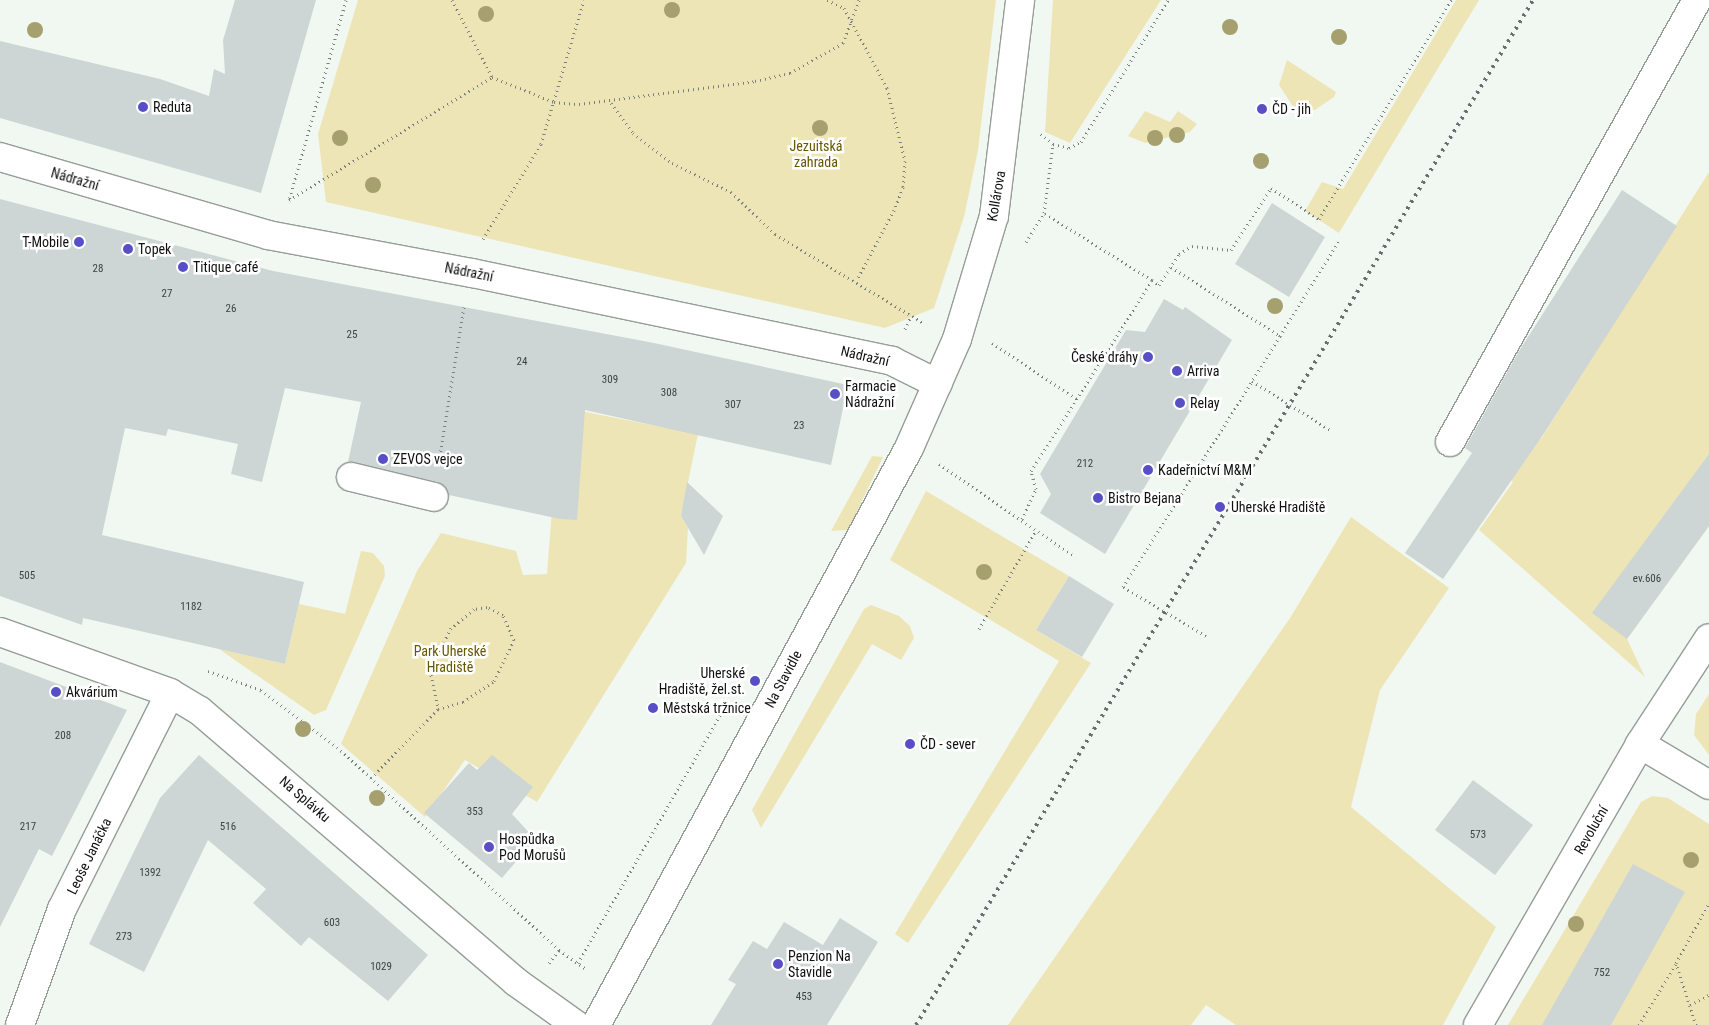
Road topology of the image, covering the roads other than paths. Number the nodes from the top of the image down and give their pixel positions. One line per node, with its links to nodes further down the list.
1 (1020, 0): 4 (street, Kollárova)
2 (1697, 0): 5 (street)
3 (0, 157): 4 (street, Nádražní)
4 (938, 384): 15 (street, Na Stavidle)
5 (1450, 442)
6 (350, 477): 7 (street)
7 (434, 497)
8 (0, 632): 10 (street, Na Splávku)
9 (1709, 638): 11 (street, Revoluční)
10 (170, 693): 13 (street, Leoše Janáčka); 14 (street, Na Splávku)
11 (1640, 744): 12 (street); 16 (street, Revoluční)
12 (1709, 785)
13 (20, 1025)
14 (576, 1025)
15 (596, 1025)
16 (1478, 1025)

